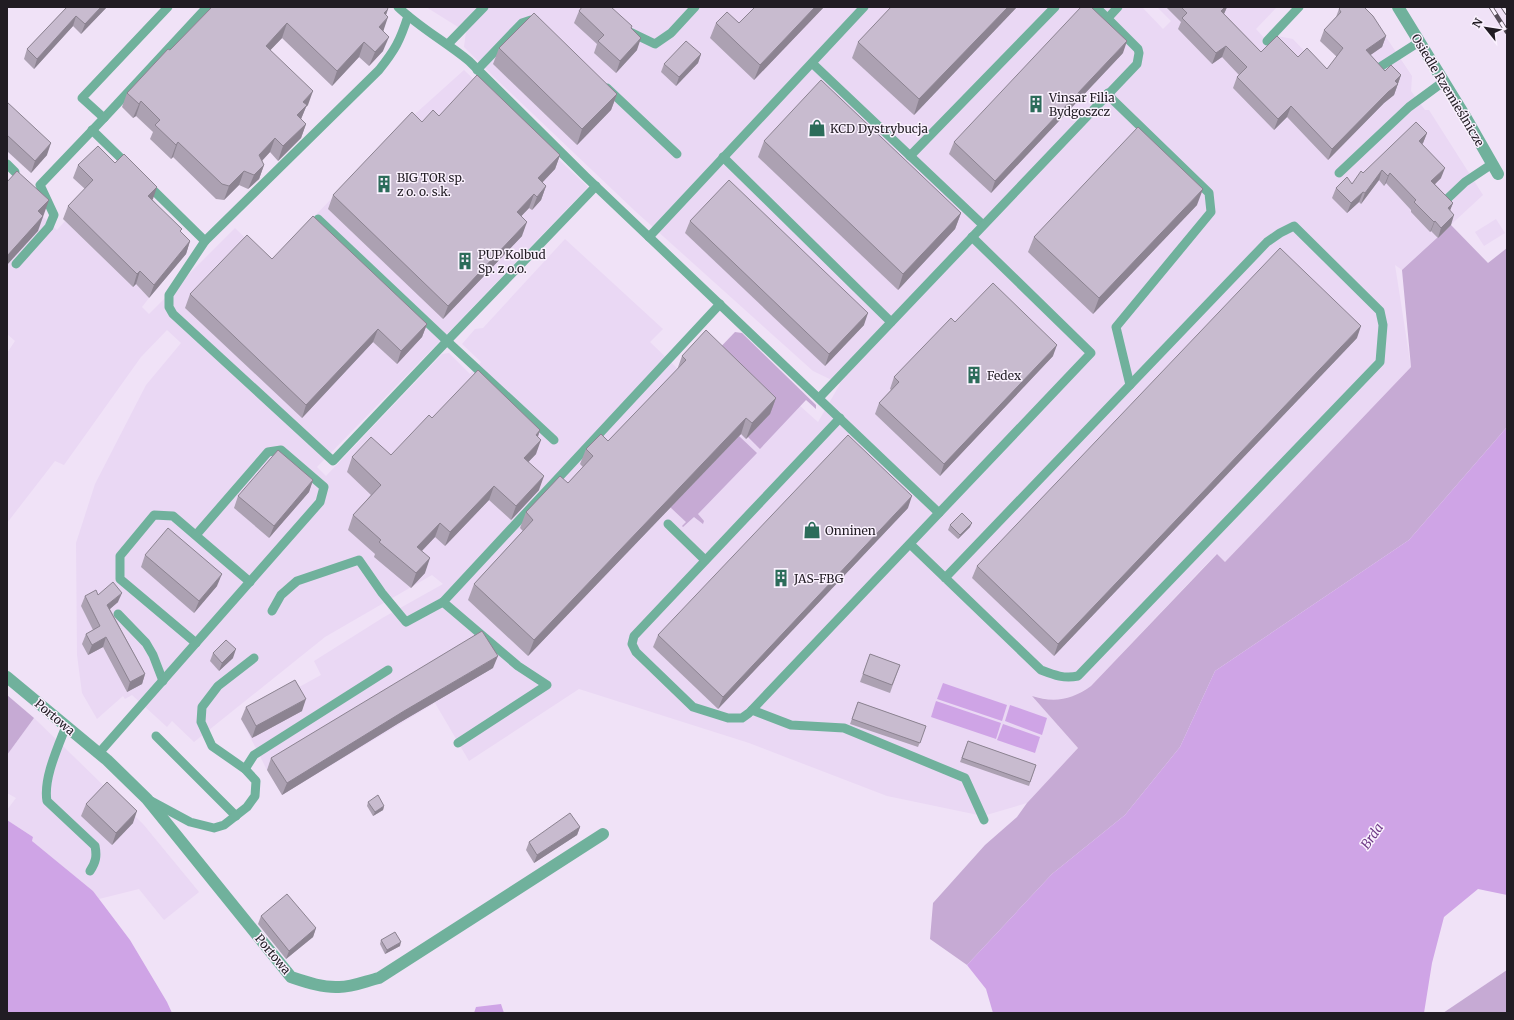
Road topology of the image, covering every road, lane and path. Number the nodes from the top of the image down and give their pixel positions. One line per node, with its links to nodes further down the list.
1 (168, 7): 25 (lane)
2 (207, 7): 25 (lane)
3 (398, 7): 12 (lane)
4 (484, 7): 18 (lane)
5 (695, 7): 15 (lane)
6 (864, 7): 19 (lane)
7 (1055, 7): 28 (lane)
8 (1096, 7): 13 (lane)
9 (1118, 7): 13 (lane)
10 (1299, 7): 16 (lane)
11 (1398, 7): 17 (street, Osiedle Rzemieślnicze)
12 (408, 16): 18 (lane); 42 (lane)
13 (1108, 19): 24 (lane)
14 (543, 26): 21 (lane)
15 (625, 28)
16 (1267, 41)
17 (1419, 42): 20 (lane); 23 (street, Osiedle Rzemieślnicze)
18 (448, 44): 21 (lane)
19 (812, 63): 28 (lane); 29 (lane)
20 (1380, 67)
21 (477, 70): 36 (lane)
22 (599, 80): 27 (lane)
23 (1443, 82): 32 (street, Osiedle Rzemieślnicze); 34 (lane)
24 (1108, 93): 39 (lane); 47 (lane)
25 (104, 118): 26 (lane)
26 (92, 130): 31 (lane); 43 (lane)
27 (678, 154)
28 (910, 156): 39 (lane)
29 (723, 157): 40 (lane); 45 (lane)
30 (7, 164): 33 (lane)
31 (132, 169)
32 (1495, 169): 37 (lane)
33 (15, 172)
34 (1339, 173)
35 (143, 180): 42 (lane)
36 (596, 186): 40 (lane); 46 (lane)
37 (1446, 200)
38 (318, 219): 46 (lane)
39 (983, 226): 41 (lane)
40 (649, 237): 44 (lane)
41 (972, 237): 45 (lane); 51 (lane)
42 (205, 241): 46 (lane)
43 (16, 264)
44 (720, 304): 48 (lane); 58 (lane)
45 (891, 322): 48 (lane)
46 (447, 341): 50 (lane)
47 (1130, 385): 56 (lane); 56 (lane)
48 (819, 398): 49 (lane)
49 (840, 418): 51 (lane); 55 (lane)
50 (554, 440)
51 (939, 513): 54 (lane)
52 (668, 524): 55 (lane)
53 (196, 535): 57 (lane); 57 (lane); 61 (lane)
54 (910, 544): 56 (lane); 66 (lane)
55 (705, 560): 66 (lane)
56 (945, 578)
57 (250, 582): 61 (lane)
58 (443, 602): 59 (lane); 69 (lane)
59 (272, 612)
60 (118, 614): 65 (lane)
61 (196, 644): 65 (lane)
62 (254, 658): 71 (lane)
63 (388, 670): 71 (lane)
64 (7, 677): 67 (street, Portowa)
65 (163, 681): 70 (lane)
66 (752, 710): 74 (lane)
67 (66, 726): 70 (street, Portowa); 76 (lane)
68 (156, 736): 73 (lane)
69 (458, 743)
70 (99, 753): 72 (street, Portowa)
71 (245, 769): 73 (lane)
72 (147, 799): 73 (lane); 75 (street, Portowa)
73 (236, 816)
74 (984, 820)
75 (603, 834)
76 (90, 871)

